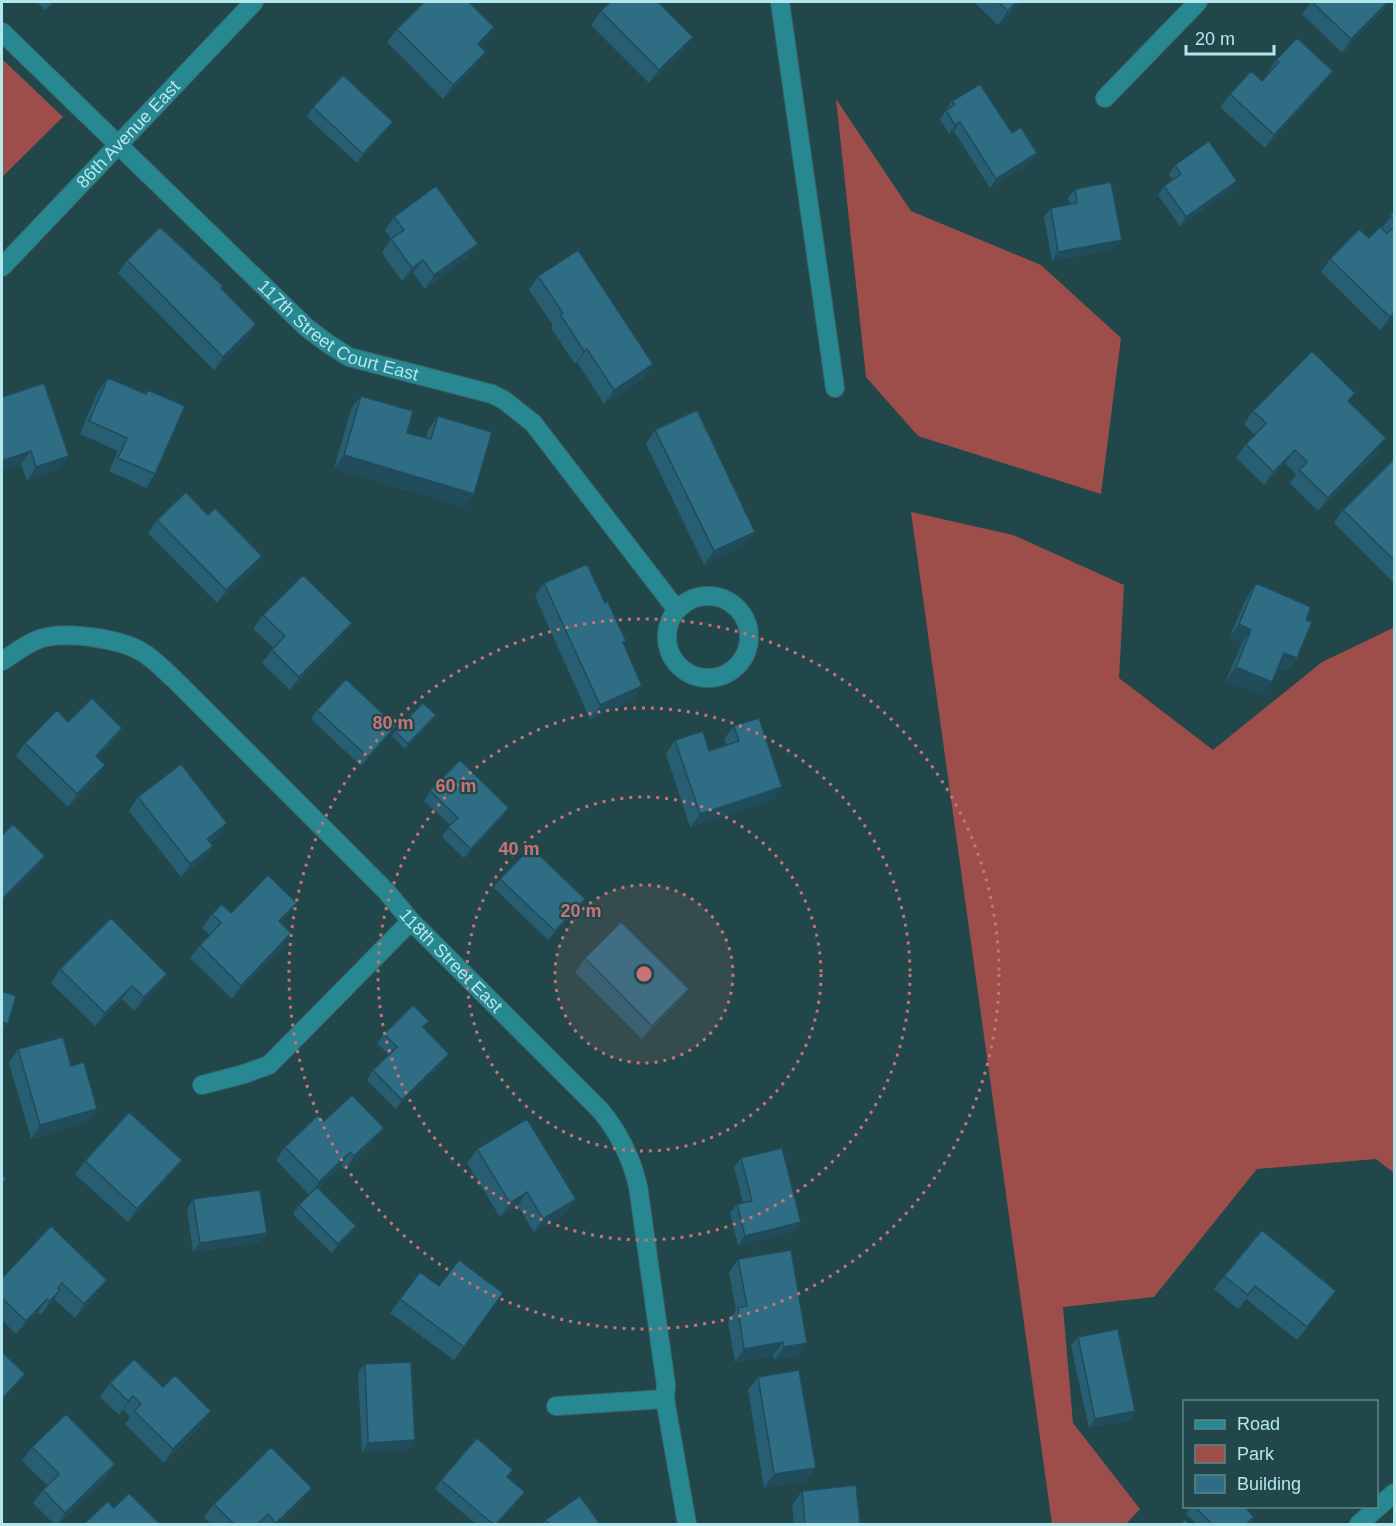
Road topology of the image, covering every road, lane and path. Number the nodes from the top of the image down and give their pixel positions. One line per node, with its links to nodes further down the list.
1 (254, 2): 6 (street, 86th Avenue East)
2 (780, 2): 8 (street)
3 (1198, 2): 5 (street)
4 (2, 32): 6 (street, 117th Street Court East)
5 (1105, 98)
6 (119, 144): 7 (street, 86th Avenue East); 9 (street, 117th Street Court East)
7 (2, 267)
8 (835, 388)
9 (677, 610): 9 (street)
10 (2, 661): 11 (street, 118th Street East)
11 (411, 921): 12 (street); 13 (street, 118th Street East)
12 (202, 1085)
13 (665, 1400): 14 (street); 18 (street, 118th Street East)
14 (556, 1406)
15 (1395, 1493): 16 (street)
16 (1378, 1508)
17 (1378, 1508): 19 (street)
18 (687, 1524)
19 (1359, 1524)

